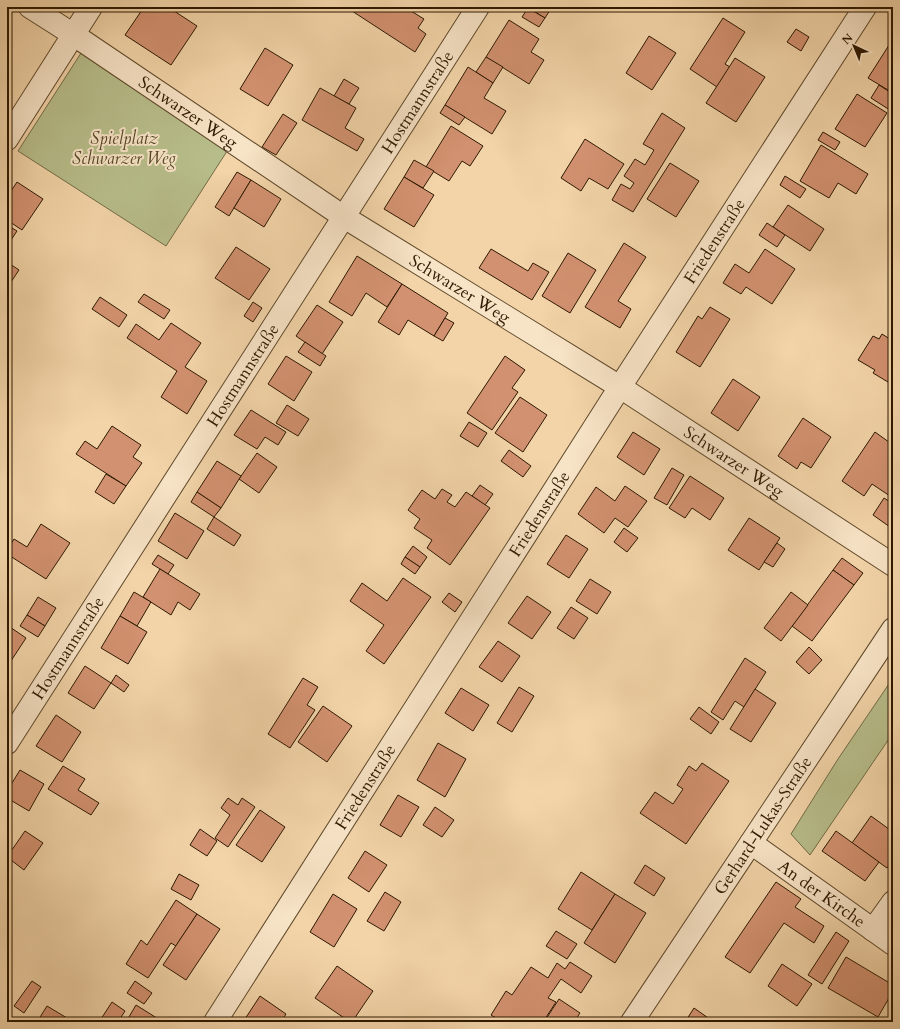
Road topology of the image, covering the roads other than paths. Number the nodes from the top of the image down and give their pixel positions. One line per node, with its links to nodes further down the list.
1 (30, 7): 5 (street, Schwarzer Weg)
2 (91, 7): 5 (street)
3 (478, 7): 7 (street, Hostmannstraße)
4 (865, 7): 8 (street, Friedenstraße)
5 (74, 34): 6 (street); 7 (street, Schwarzer Weg)
6 (7, 139)
7 (344, 217): 8 (street, Schwarzer Weg); 11 (street, Hostmannstraße)
8 (620, 387): 9 (street, Schwarzer Weg); 16 (street, Friedenstraße)
9 (893, 565)
10 (893, 629): 12 (street, Gerhard-Lukas-Straße)
11 (7, 743)
12 (751, 843): 14 (street, An der Kirche); 17 (street, Gerhard-Lukas-Straße)
13 (893, 902): 14 (street)
14 (873, 930): 15 (street, An der Kirche)
15 (893, 944)
16 (215, 1022)
17 (632, 1022)

